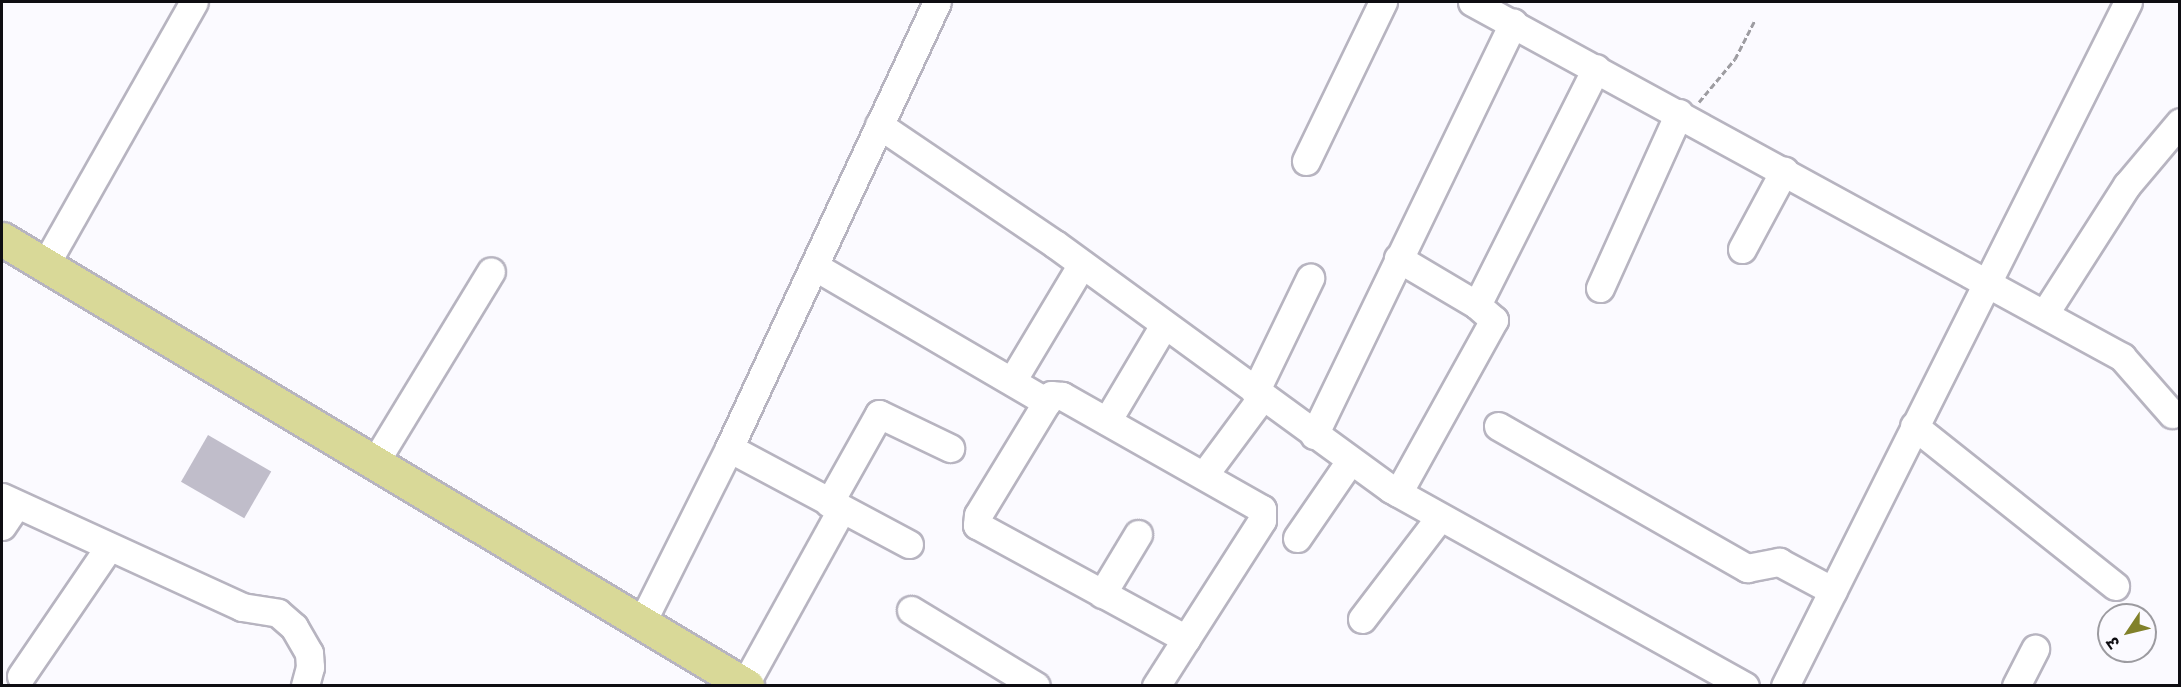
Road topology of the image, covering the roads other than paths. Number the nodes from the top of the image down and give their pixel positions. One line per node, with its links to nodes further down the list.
1 (194, 2): 17 (street)
2 (937, 2): 10 (street)
3 (1383, 2): 11 (street)
4 (1472, 2): 6 (street)
5 (2128, 2): 21 (street)
6 (1513, 23): 7 (street); 15 (street)
7 (1596, 68): 8 (street); 23 (street)
8 (1682, 115): 12 (street); 22 (street)
9 (2180, 122): 24 (street)
10 (879, 125): 16 (street); 18 (street)
11 (1306, 161)
12 (1784, 171): 14 (street); 21 (street)
13 (2, 239): 17 (main road)
14 (1742, 249)
15 (1398, 258): 23 (street); 33 (street)
16 (1082, 264): 25 (street); 26 (street)
17 (45, 265): 37 (main road)
18 (814, 266): 26 (street); 34 (street)
19 (491, 271): 37 (street)
20 (1310, 278): 27 (street)
21 (1988, 281): 24 (street); 32 (street)
22 (1600, 288)
23 (1477, 305): 39 (street)
24 (2045, 313): 29 (street)
25 (1164, 325): 27 (street); 30 (street)
26 (1012, 381): 28 (street)
27 (1258, 394): 33 (street); 38 (street)
28 (1047, 402): 30 (street); 49 (street)
29 (2172, 414)
30 (1107, 421): 38 (street)
31 (1498, 426): 48 (street)
32 (1914, 426): 47 (street); 48 (street)
33 (1314, 435): 36 (street)
34 (729, 448): 40 (street); 52 (street)
35 (950, 448): 40 (street)
36 (1350, 461): 39 (street); 44 (street)
37 (375, 462): 52 (main road)
38 (1204, 475): 53 (street)
39 (1398, 493): 42 (street)
40 (835, 507): 45 (street); 56 (street)
41 (6, 509): 46 (street)
42 (1440, 517): 51 (street); 60 (street)
43 (1138, 534): 49 (street)
44 (1297, 538)
45 (909, 544)
46 (110, 547): 55 (street); 57 (street)
47 (2115, 586)
48 (1833, 591): 61 (street)
49 (1102, 594): 53 (street)
50 (911, 610): 58 (street)
51 (1362, 619)
52 (641, 624): 56 (main road)
53 (1186, 639): 59 (street)
54 (2035, 649): 62 (street)
55 (21, 676)
56 (746, 685)
57 (304, 686)
58 (1036, 686)
59 (1156, 686)
60 (1745, 686)
61 (1785, 686)
62 (2016, 686)

